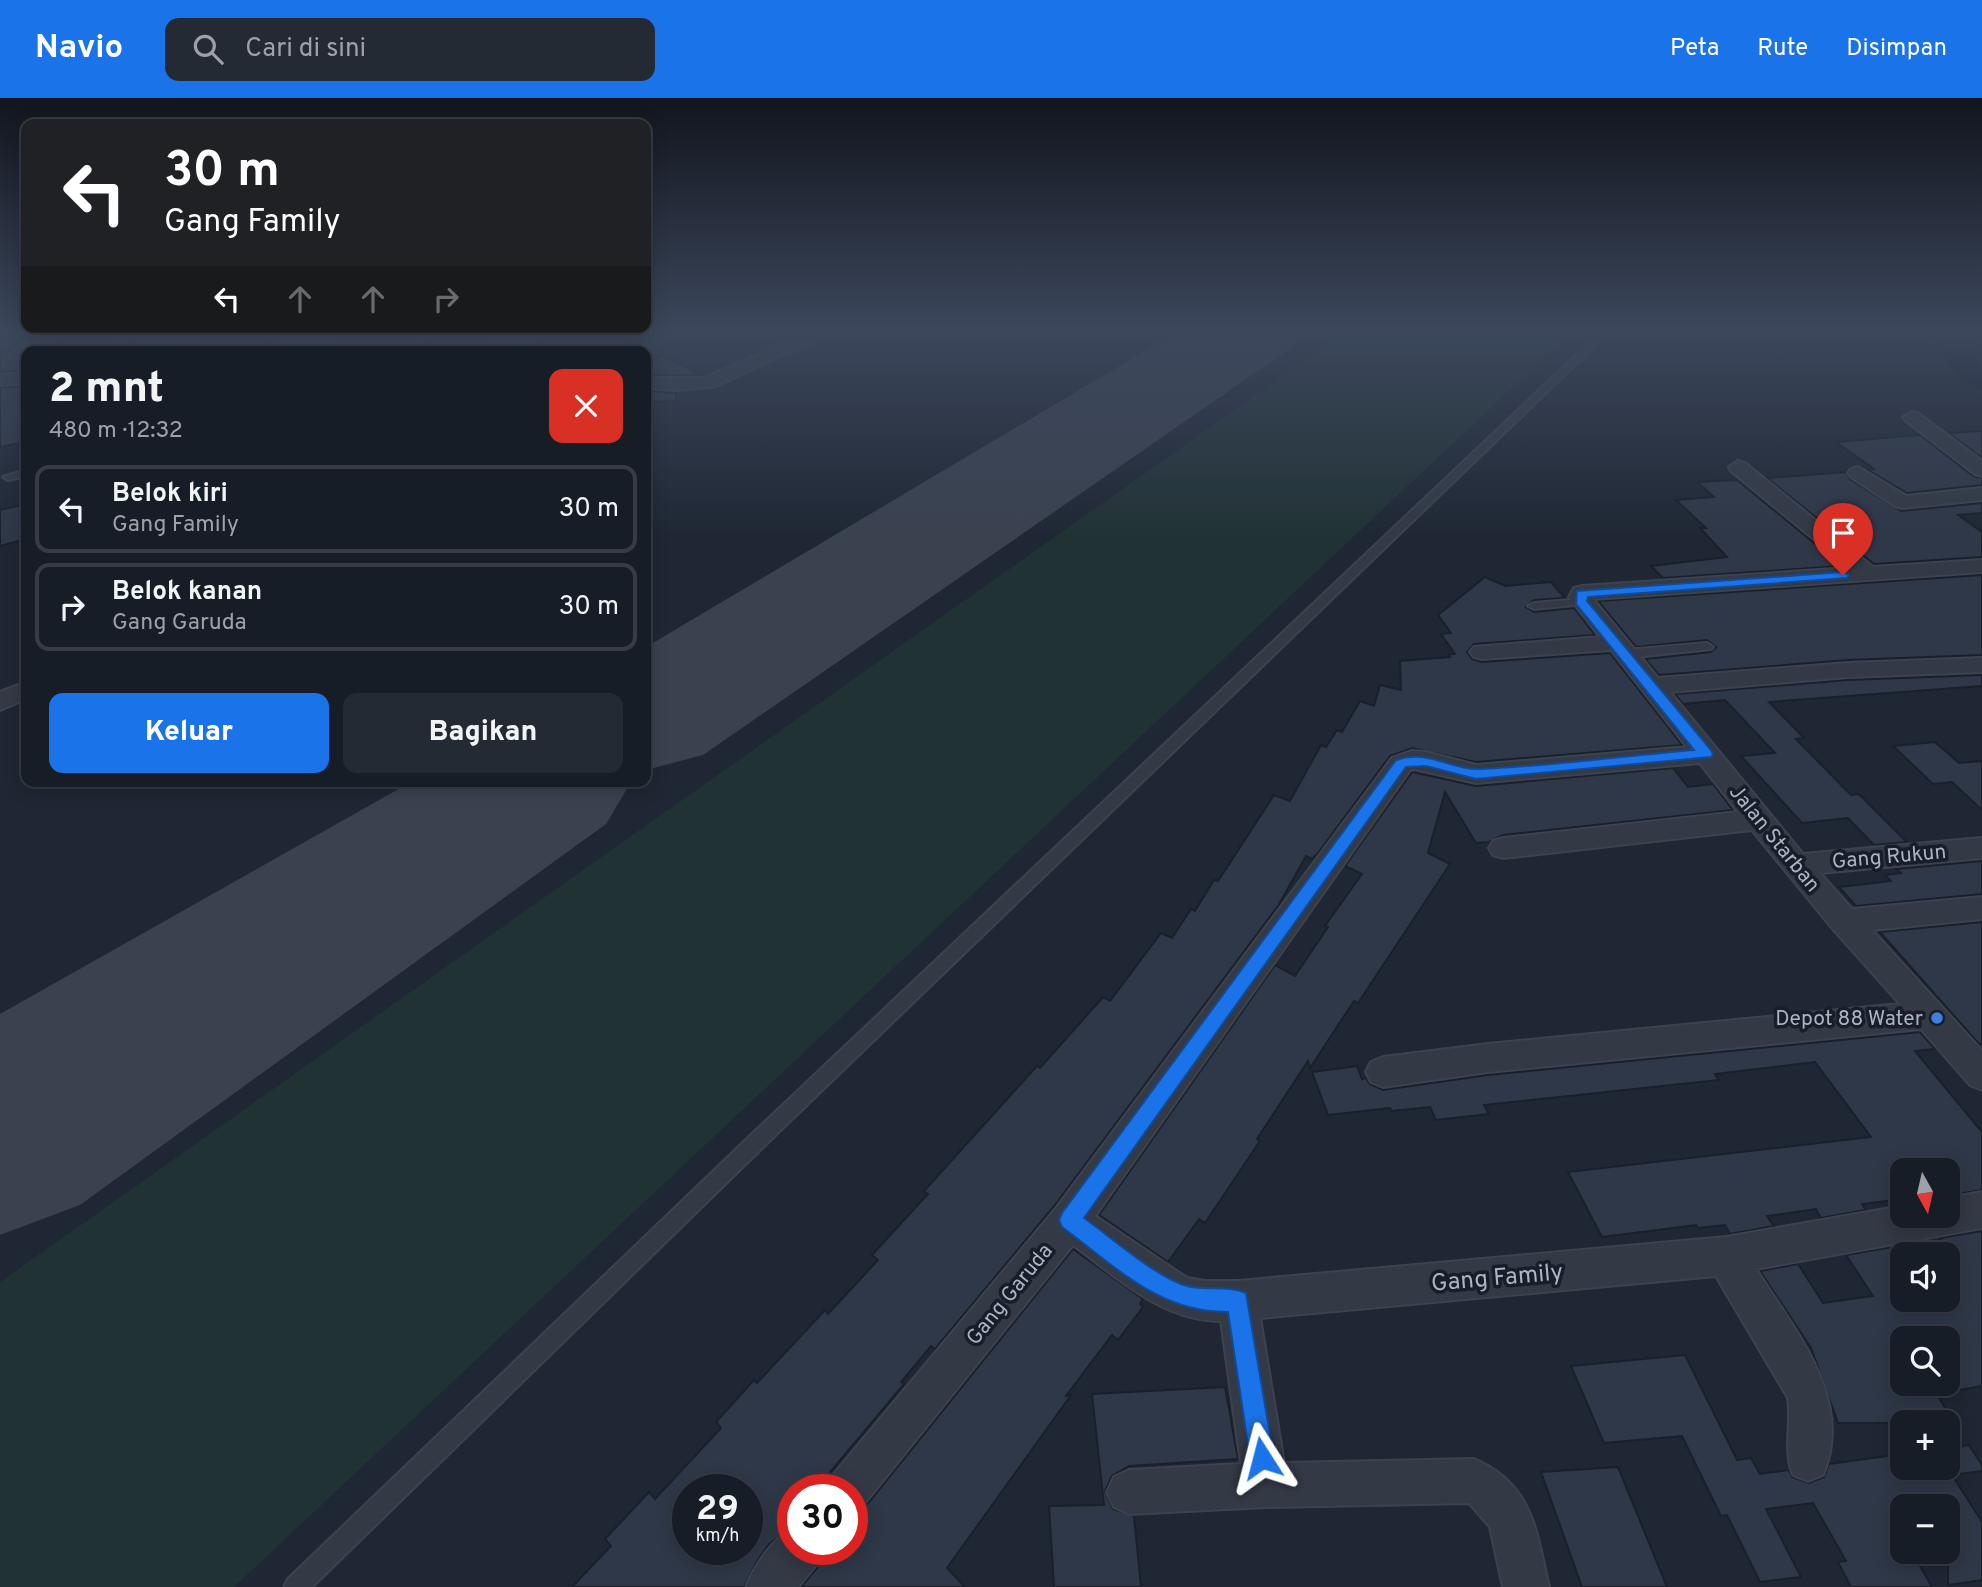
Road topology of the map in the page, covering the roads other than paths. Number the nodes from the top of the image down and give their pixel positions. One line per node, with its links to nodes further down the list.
1 (1535, 398): 41 (lane)
2 (1912, 417): 4 (street)
3 (1738, 467): 10 (street)
4 (1982, 470)
5 (1858, 473): 8 (street)
6 (21, 474): 7 (lane)
7 (8, 477)
8 (1982, 494)
9 (1982, 566): 10 (street)
10 (1868, 573): 11 (street)
11 (1581, 597): 12 (lane); 14 (street, Jalan Starban)
12 (1534, 606)
13 (1707, 647): 14 (lane)
14 (1621, 649): 15 (street); 17 (street, Jalan Starban)
15 (1482, 652)
16 (1982, 665): 17 (street)
17 (1651, 686): 20 (street, Jalan Starban)
18 (21, 692): 19 (street)
19 (0, 702)
20 (1706, 754): 21 (street, Jalan Starban); 32 (street, Gang Garuda)
21 (1759, 819): 22 (street); 24 (street, Jalan Starban)
22 (1503, 848)
23 (1982, 848): 24 (street, Gang Rukun)
24 (1796, 865): 26 (street, Jalan Starban)
25 (1982, 908): 26 (street)
26 (1844, 921): 27 (street, Jalan Starban)
27 (1928, 1015): 28 (street); 29 (street, Jalan Starban)
28 (1383, 1072)
29 (1982, 1075)
30 (1982, 1210): 31 (street, Gang Family)
31 (1960, 1214)
32 (1070, 1220): 35 (street, Gang Family); 37 (street, Gang Garuda)
33 (1890, 1226): 34 (street, Gang Family)
34 (1726, 1256): 35 (street, Gang Family); 36 (street)
35 (1238, 1301): 38 (street)
36 (1808, 1460)
37 (861, 1474)
38 (1266, 1485): 39 (street); 43 (street)
39 (1129, 1492)
40 (787, 1565): 42 (street)
41 (296, 1587)
42 (769, 1587)
43 (1526, 1587)

